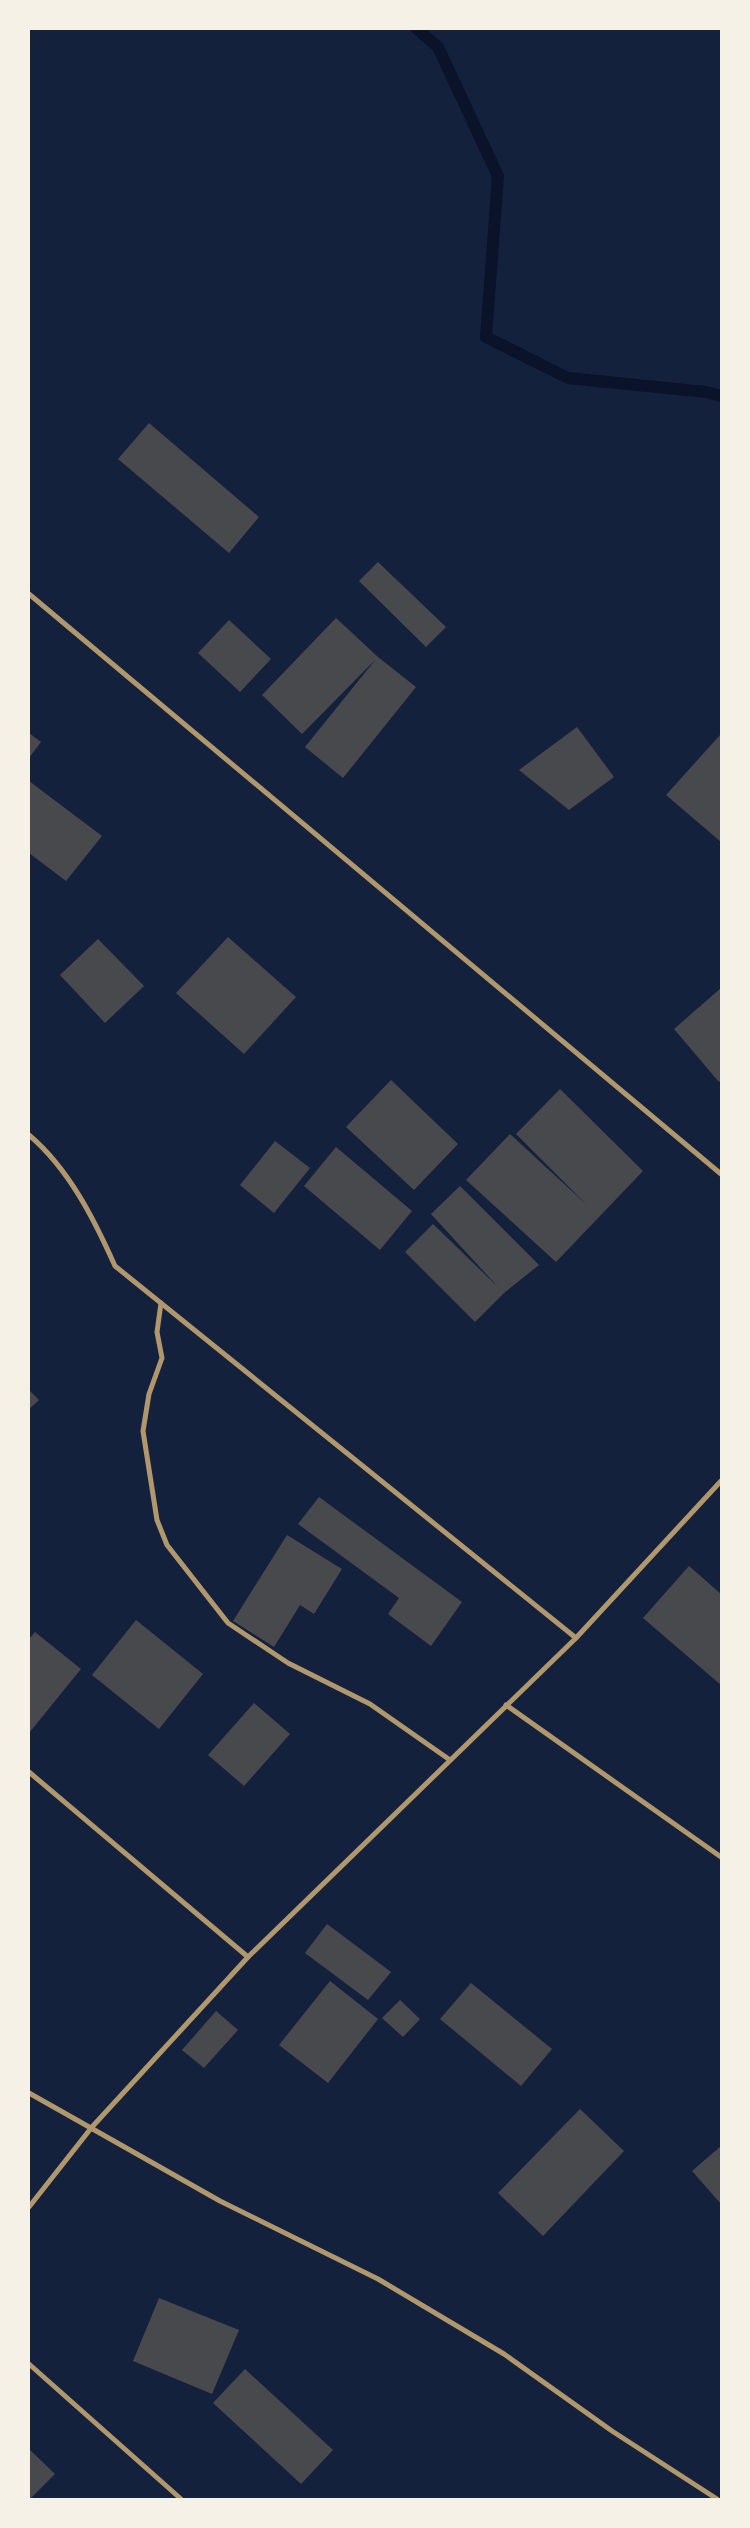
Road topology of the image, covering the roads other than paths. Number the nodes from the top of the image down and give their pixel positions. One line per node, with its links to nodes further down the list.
1 (29, 594): 3 (street)
2 (29, 1136): 4 (street)
3 (721, 1174)
4 (161, 1303): 6 (street); 8 (street)
5 (721, 1481): 6 (street)
6 (576, 1638): 7 (street)
7 (506, 1705): 8 (street); 10 (street)
8 (450, 1760): 11 (street)
9 (29, 1772): 11 (street)
10 (721, 1857)
11 (248, 1957): 13 (street)
12 (29, 2093): 13 (street)
13 (92, 2127): 14 (street); 17 (street)
14 (29, 2207)
15 (29, 2364): 16 (street)
16 (181, 2499)
17 (717, 2499)

